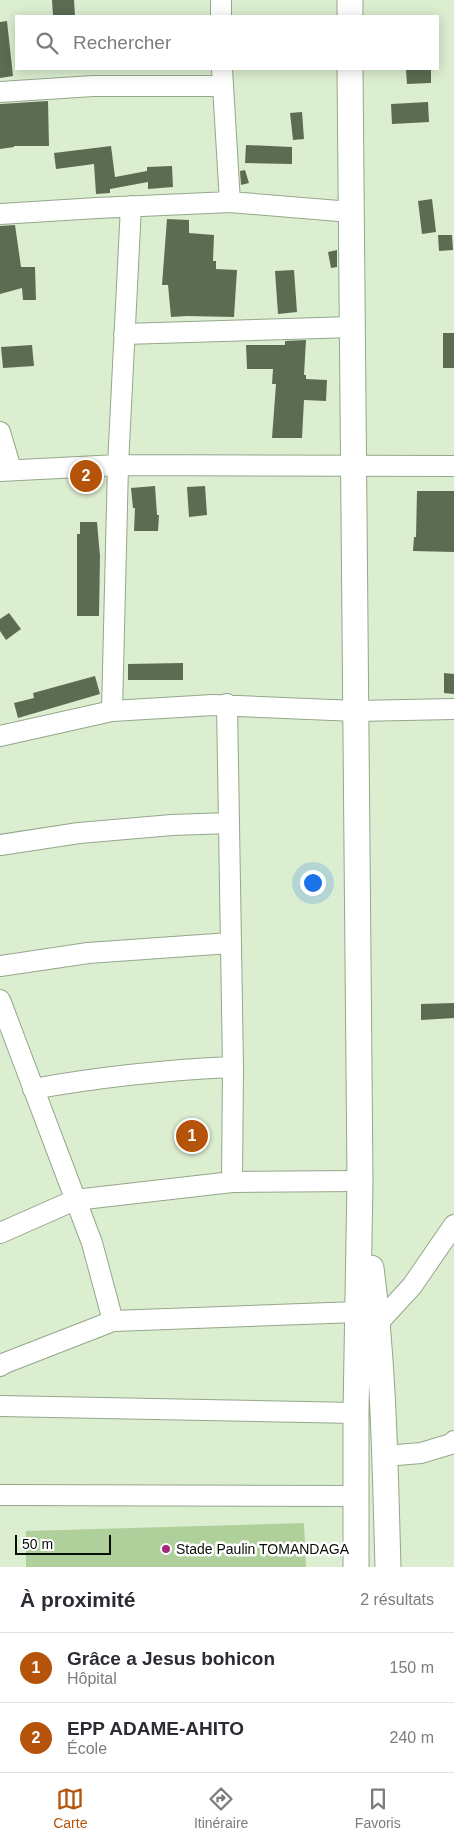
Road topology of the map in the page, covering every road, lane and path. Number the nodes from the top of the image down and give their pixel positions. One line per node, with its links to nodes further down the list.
1 (221, 0): 3 (street)
2 (350, 0): 4 (main road)
3 (221, 15)
4 (350, 15)
5 (350, 70): 10 (main road)
6 (222, 77): 7 (street); 8 (street)
7 (0, 92)
8 (230, 202): 9 (street); 10 (street)
9 (130, 206): 11 (street); 13 (street)
10 (351, 212): 12 (main road)
11 (0, 214)
12 (352, 327): 13 (street); 16 (main road)
13 (124, 334): 15 (street)
14 (0, 432): 18 (street)
15 (118, 465): 16 (street); 18 (street); 21 (street)
16 (354, 466): 17 (street); 22 (main road)
17 (454, 466)
18 (5, 470)
19 (227, 704): 21 (street); 22 (street); 24 (street)
20 (454, 709): 22 (street)
21 (112, 711): 23 (street)
22 (356, 711): 31 (main road)
23 (0, 736)
24 (229, 823): 25 (street); 26 (street)
25 (0, 845)
26 (230, 943): 27 (street); 29 (street)
27 (0, 966)
28 (0, 1000): 30 (street)
29 (233, 1067): 30 (street); 32 (street)
30 (33, 1089): 33 (street)
31 (360, 1181): 32 (street); 36 (main road)
32 (232, 1182): 33 (street)
33 (75, 1200): 35 (street); 37 (street)
34 (454, 1225): 36 (street)
35 (0, 1233)
36 (368, 1318): 37 (street); 40 (main road); 42 (main road)
37 (113, 1321): 38 (street)
38 (2, 1360)
39 (0, 1406): 40 (street)
40 (356, 1413): 44 (main road)
41 (454, 1441): 42 (street)
42 (385, 1456): 46 (main road)
43 (0, 1495): 44 (street)
44 (356, 1496): 45 (main road)
45 (356, 1567)
46 (388, 1567)

